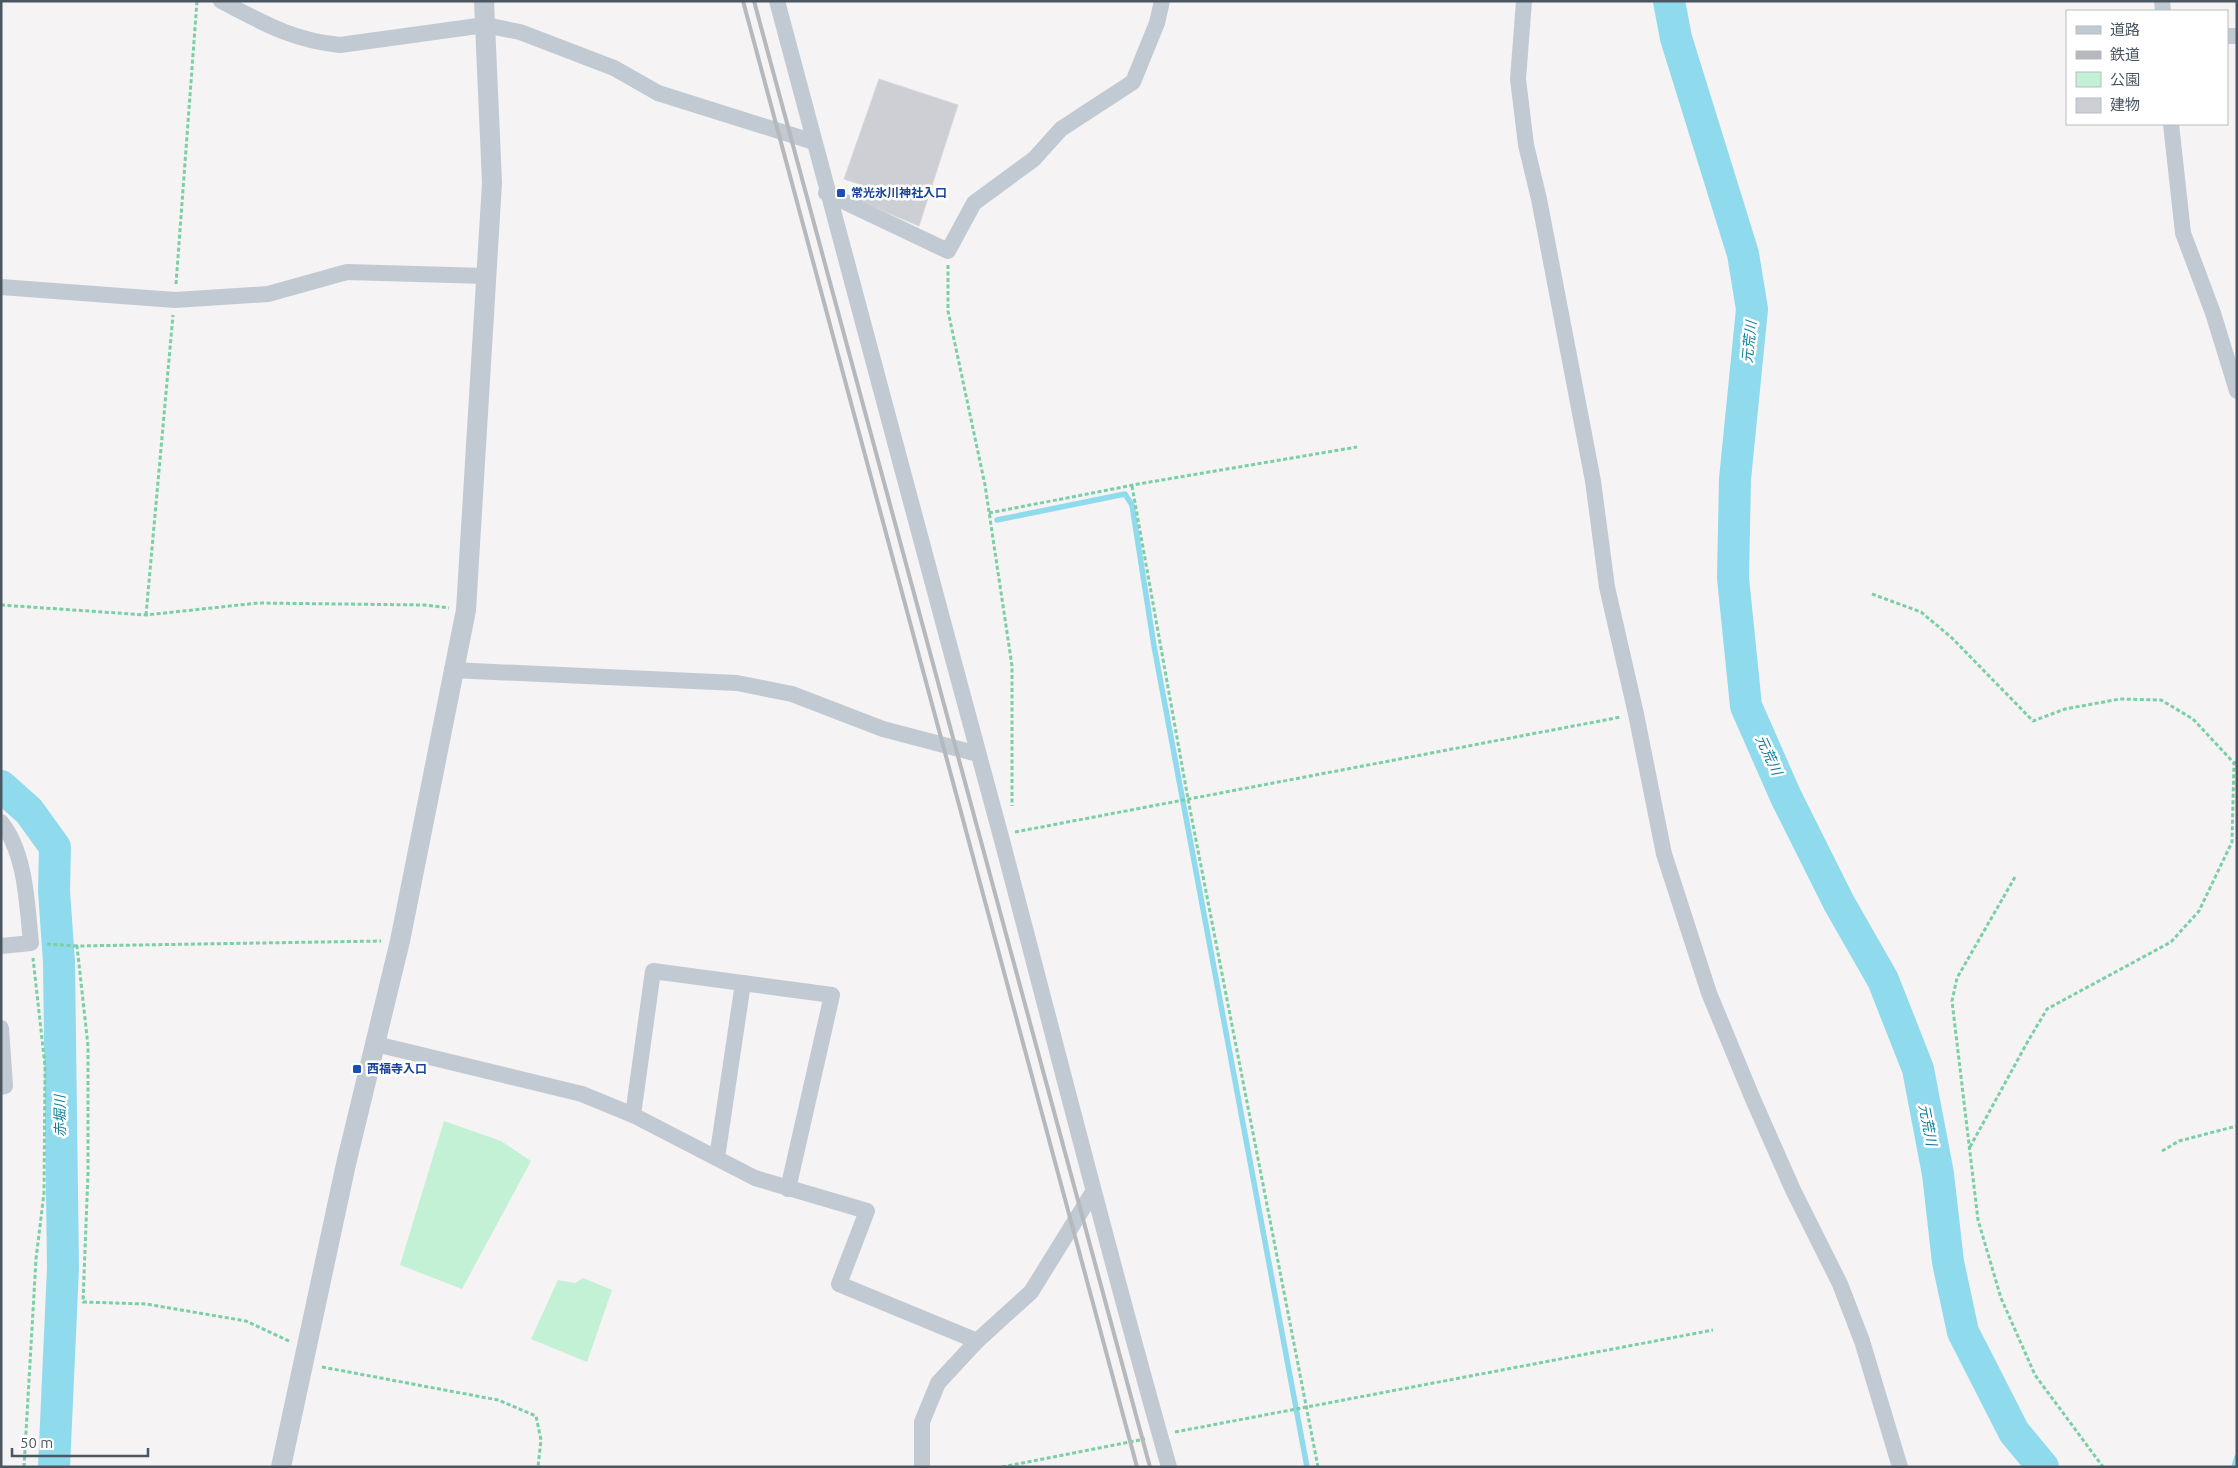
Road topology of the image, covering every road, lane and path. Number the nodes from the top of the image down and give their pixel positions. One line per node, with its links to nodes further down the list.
1 (221, 1): 6 (street)
2 (484, 1): 6 (street)
3 (777, 1): 8 (street)
4 (1162, 1): 10 (street)
5 (1524, 1): 21 (street)
6 (485, 25): 8 (street); 11 (street)
7 (2171, 125): 13 (street)
8 (814, 142): 9 (street)
9 (826, 193): 10 (street); 22 (street)
10 (948, 251): 16 (path)
11 (486, 276): 12 (street); 19 (street)
12 (1, 287)
13 (2237, 391)
14 (1357, 447): 15 (path)
15 (1132, 486): 16 (path); 24 (path)
16 (989, 513): 26 (path)
17 (1872, 594): 23 (path)
18 (1, 605): 19 (path)
19 (466, 610): 20 (street)
20 (452, 670): 22 (street); 28 (street)
21 (1636, 714): 24 (path); 55 (street)
22 (978, 754): 26 (street)
23 (2235, 762): 38 (path)
24 (1188, 799): 26 (path); 46 (path)
25 (1, 822): 29 (street)
26 (1000, 835): 42 (street)
27 (2015, 877): 38 (path)
28 (400, 941): 31 (path); 34 (street)
29 (31, 943): 30 (street); 31 (path); 48 (path)
30 (1, 946)
31 (77, 946): 45 (path)
32 (743, 983): 36 (street); 40 (street); 41 (street)
33 (1, 1028): 35 (street)
34 (376, 1044): 36 (street); 45 (street)
35 (1, 1087)
36 (633, 1116): 40 (street)
37 (2237, 1126): 39 (path)
38 (1970, 1148): 56 (path)
39 (2162, 1151)
40 (716, 1158): 41 (street)
41 (788, 1189): 44 (street)
42 (1093, 1192): 44 (street); 47 (street)
43 (1712, 1330): 46 (path)
44 (977, 1341): 51 (street)
45 (305, 1357): 49 (street); 50 (path)
46 (1307, 1407): 47 (path); 54 (path)
47 (1160, 1435): 52 (path); 53 (street)
48 (24, 1467)
49 (281, 1467)
50 (538, 1467)
51 (922, 1467)
52 (1002, 1467)
53 (1169, 1467)
54 (1318, 1467)
55 (1900, 1467)
56 (2103, 1467)

